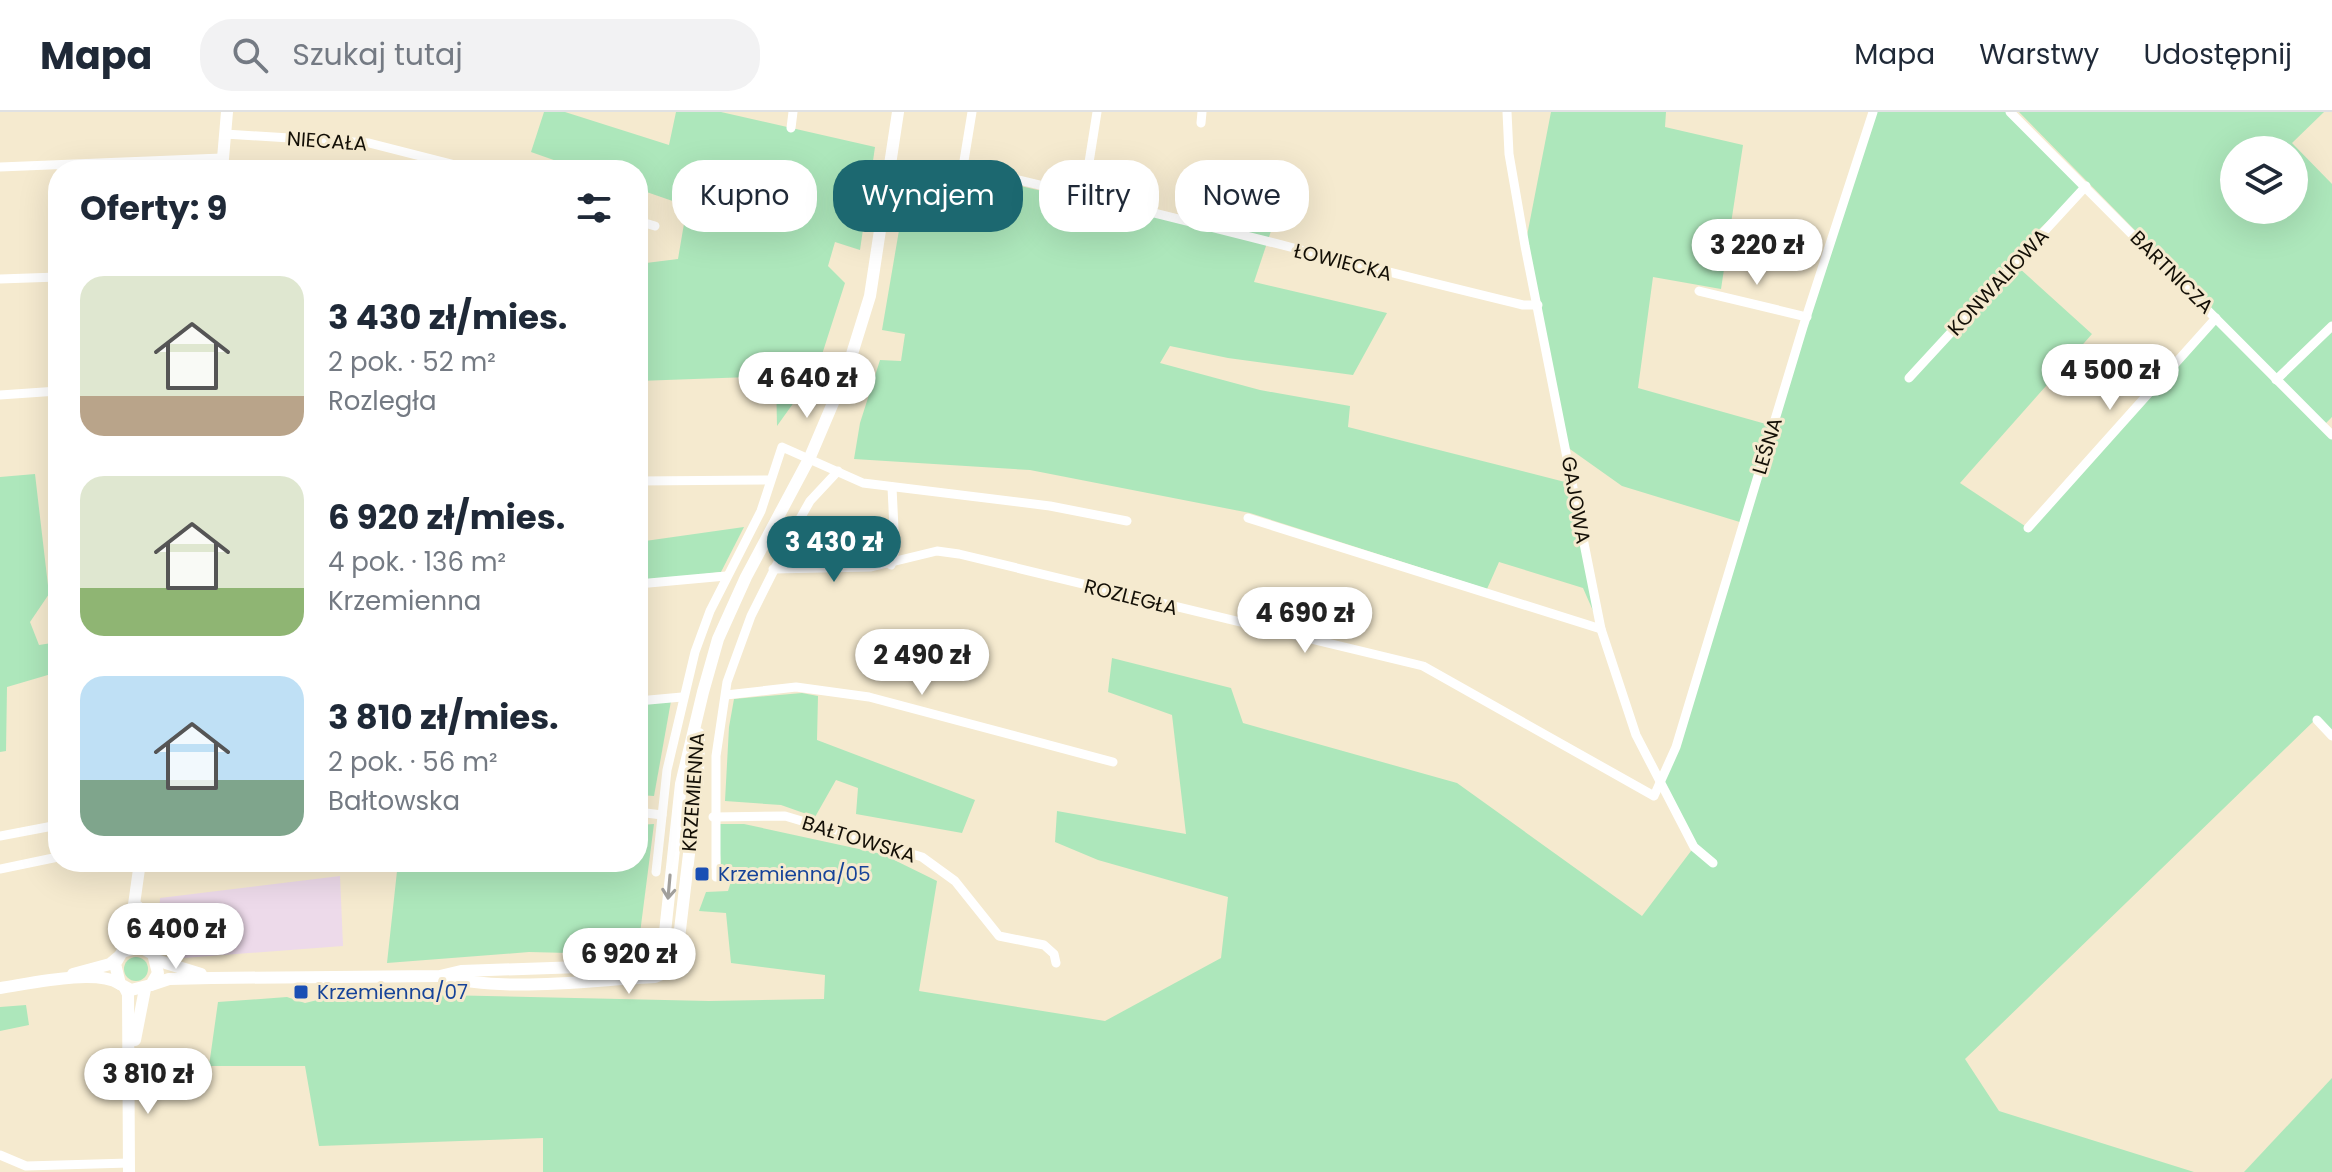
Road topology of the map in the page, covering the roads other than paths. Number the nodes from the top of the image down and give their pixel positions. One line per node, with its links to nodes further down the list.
1 (227, 112): 10 (main road)
2 (793, 112): 9 (street)
3 (898, 112): 33 (main road, KRZEMIENNA)
4 (972, 112): 16 (street, ŁOWIECKA)
5 (1097, 112): 13 (street)
6 (1507, 112): 24 (street, GAJOWA)
7 (1873, 112): 25 (street, LEŚNA)
8 (2010, 112): 17 (street, BARTNICZA)
9 (791, 128)
10 (225, 134): 11 (main road); 12 (street, NIECAŁA)
11 (222, 160)
12 (436, 160)
13 (1089, 160)
14 (48, 166): 15 (street)
15 (0, 167)
16 (1039, 184)
17 (2086, 186): 26 (street, BARTNICZA); 28 (street, KONWALIOWA)
18 (1159, 212): 24 (street, ŁOWIECKA)
19 (648, 224): 20 (street)
20 (655, 226)
21 (48, 277): 22 (street)
22 (0, 279)
23 (1699, 291): 25 (street)
24 (1538, 305): 45 (street, GAJOWA)
25 (1807, 317): 53 (street, LEŚNA)
26 (2216, 318): 29 (street, BARTNICZA); 40 (street)
27 (2332, 326): 29 (street)
28 (1909, 378)
29 (2276, 380): 32 (street, BARTNICZA)
30 (48, 392): 31 (street)
31 (0, 395)
32 (2332, 435)
33 (810, 457): 34 (street); 35 (street); 49 (main road, KRZEMIENNA)
34 (838, 471): 37 (street); 42 (street)
35 (769, 480): 36 (street); 43 (street)
36 (648, 481)
37 (892, 487): 39 (street); 41 (street)
38 (1248, 518): 45 (street)
39 (1127, 521)
40 (2028, 528)
41 (891, 565): 42 (street, ROZLEGŁA); 53 (street, ROZLEGŁA)
42 (773, 569): 46 (street)
43 (726, 576): 44 (street); 47 (street)
44 (648, 583)
45 (1601, 629): 53 (street, GAJOWA)
46 (726, 695): 52 (street); 56 (street)
47 (682, 697): 48 (street); 55 (street)
48 (648, 700)
49 (699, 715): 70 (main road, KRZEMIENNA, one-way to 70); 70 (main road, KRZEMIENNA)
50 (2317, 720): 51 (street)
51 (2332, 736)
52 (1113, 762)
53 (1662, 781): 60 (street, GAJOWA)
54 (648, 813): 55 (street)
55 (662, 815): 63 (street)
56 (713, 817): 64 (street); 69 (street, BAŁTOWSKA)
57 (48, 827): 58 (street)
58 (0, 836)
59 (48, 859): 61 (street)
60 (1713, 863)
61 (0, 869)
62 (138, 872): 65 (main road)
63 (656, 872)
64 (716, 877)
65 (135, 888): 66 (main road); 67 (main road)
66 (147, 949): 67 (main road); 68 (main road)
67 (120, 955): 72 (main road); 73 (main road)
68 (156, 960): 71 (main road, KRZEMIENNA); 74 (main road)
69 (1056, 963)
70 (440, 976): 71 (main road, KRZEMIENNA)
71 (212, 978): 74 (main road, KRZEMIENNA)
72 (59, 979): 73 (main road); 75 (main road)
73 (122, 986): 74 (main road); 76 (main road)
74 (148, 987): 76 (main road)
75 (0, 988)
76 (131, 1059): 78 (main road)
77 (0, 1155): 78 (street)
78 (129, 1167)

